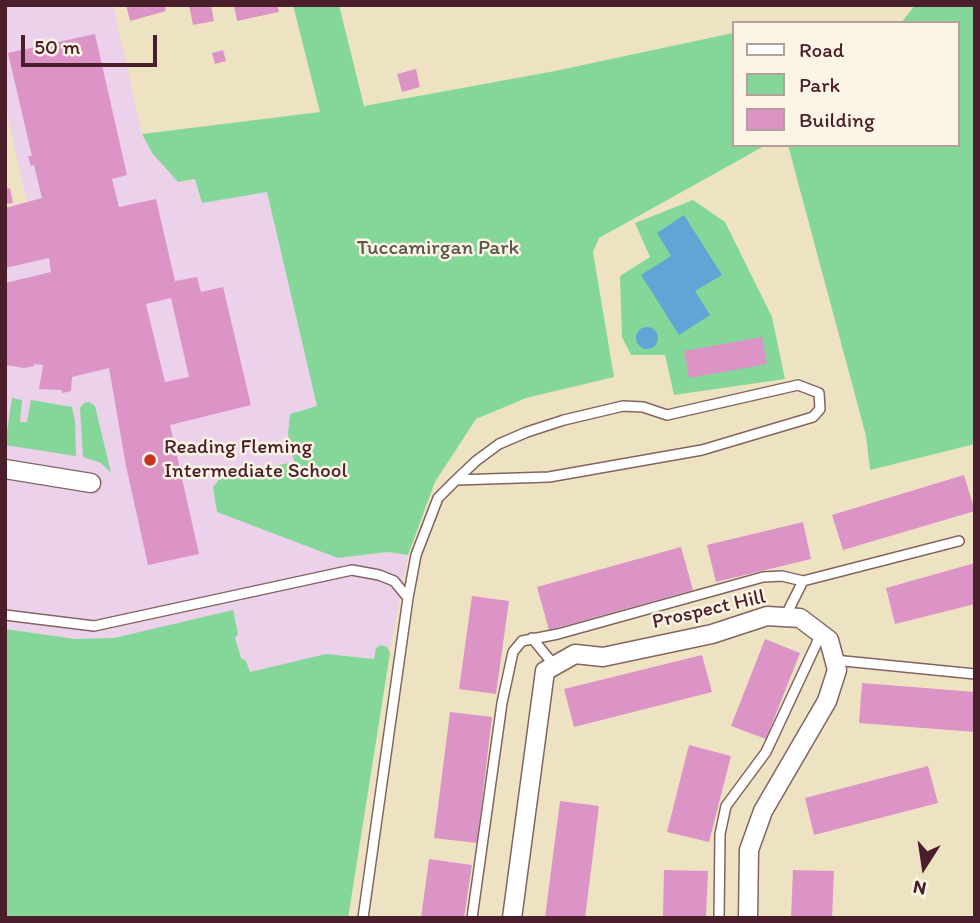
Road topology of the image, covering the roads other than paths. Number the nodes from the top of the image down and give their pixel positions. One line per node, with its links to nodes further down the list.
1 (5, 469): 3 (street)
2 (456, 480): 2 (lane); 6 (lane)
3 (91, 483)
4 (959, 541): 5 (lane)
5 (803, 581): 8 (lane); 10 (lane)
6 (408, 598): 7 (lane); 14 (lane)
7 (5, 615)
8 (785, 617): 9 (street, Prospect Hill); 12 (street, Prospect Hill)
9 (821, 634): 11 (street); 17 (lane)
10 (532, 638): 12 (lane); 15 (lane)
11 (834, 660): 13 (lane); 18 (street)
12 (554, 665): 16 (street)
13 (975, 674)
14 (363, 918)
15 (472, 918)
16 (512, 918)
17 (719, 918)
18 (748, 918)

